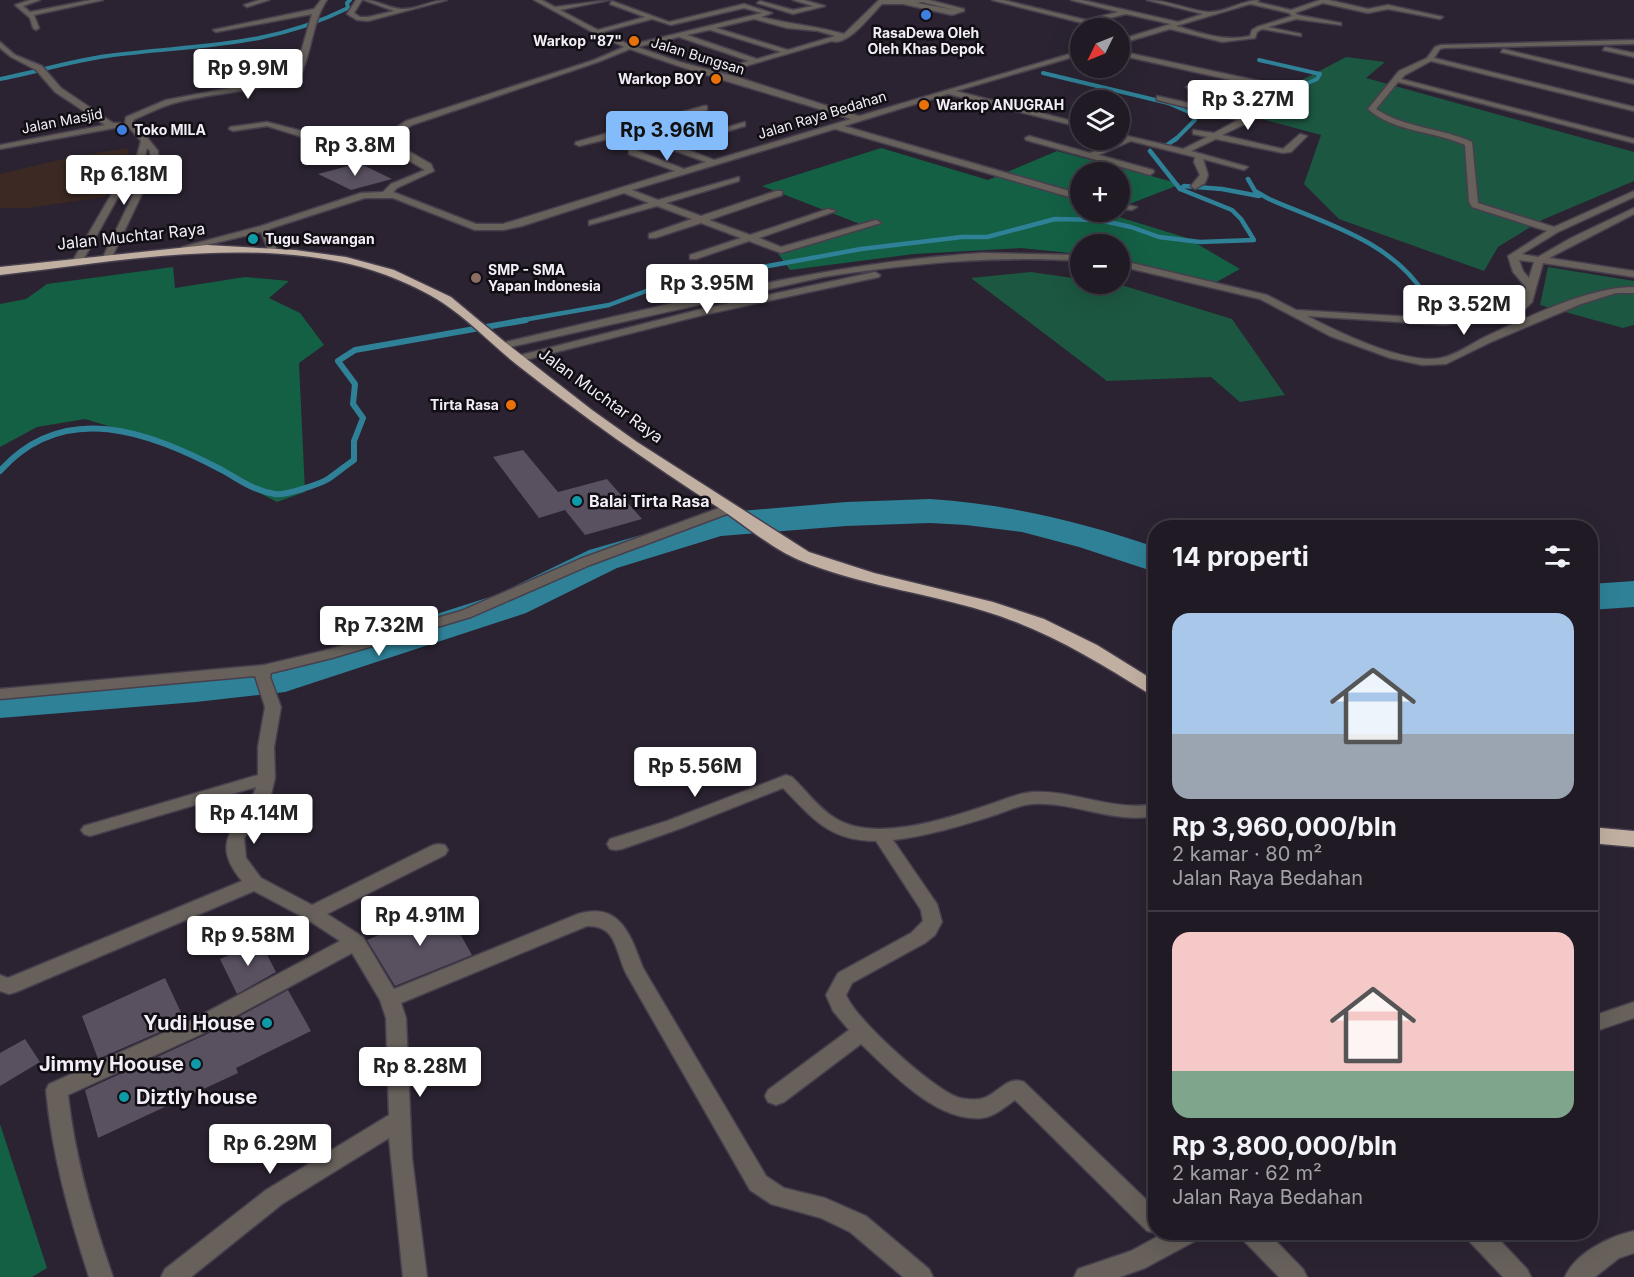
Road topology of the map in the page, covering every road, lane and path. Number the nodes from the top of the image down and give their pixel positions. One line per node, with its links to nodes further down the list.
1 (37, 0): 28 (street)
2 (100, 0): 28 (street)
3 (266, 0): 19 (street)
4 (324, 0): 23 (street)
5 (359, 0): 24 (street)
6 (367, 0): 24 (street)
7 (537, 0): 22 (street, Jalan Bungsan)
8 (748, 0): 9 (street)
9 (796, 0)
10 (995, 0): 25 (street)
11 (1074, 0): 25 (street)
12 (1150, 0): 26 (street)
13 (439, 1): 24 (street)
14 (881, 1): 18 (street); 61 (street)
15 (1253, 1): 26 (street); 27 (street)
16 (1325, 1): 21 (street); 27 (street)
17 (609, 2): 22 (street); 29 (street)
18 (910, 3): 18 (street)
19 (247, 4)
20 (93, 7): 28 (street)
21 (1348, 7): 31 (street); 32 (street)
22 (554, 9): 40 (street, Jalan Bungsan)
23 (315, 11): 39 (street); 73 (street)
24 (402, 11)
25 (1125, 12): 35 (street)
26 (1210, 14): 35 (street)
27 (1294, 14): 32 (street); 38 (street)
28 (31, 16): 36 (street)
29 (652, 17): 30 (street); 40 (street)
30 (755, 17): 33 (street); 49 (street)
31 (1440, 17)
32 (1312, 19): 34 (street)
33 (739, 21): 37 (street); 41 (street)
34 (1340, 24)
35 (1175, 26): 38 (street); 44 (street)
36 (36, 28)
37 (709, 28): 42 (street); 53 (street)
38 (1259, 28): 43 (street)
39 (216, 30)
40 (596, 32): 52 (street, Jalan Bungsan)
41 (784, 34)
42 (680, 35): 48 (street); 60 (street)
43 (1299, 35)
44 (1130, 39)
45 (807, 40): 49 (street)
46 (1634, 42): 50 (street)
47 (0, 44): 55 (street)
48 (645, 44): 52 (street); 60 (street)
49 (819, 44): 53 (street)
50 (1582, 44): 51 (street); 54 (street)
51 (1481, 46): 59 (street); 63 (street)
52 (630, 47): 61 (street, Jalan Bungsan); 85 (street)
53 (789, 52): 60 (street)
54 (1634, 55)
55 (13, 56): 58 (street); 75 (street)
56 (1070, 56): 65 (street, Jalan Raya Bedahan)
57 (1130, 56): 67 (street)
58 (0, 58)
59 (1430, 59): 62 (street); 69 (street)
60 (757, 61)
61 (720, 75): 71 (street, Jalan Bungsan)
62 (1397, 80): 88 (street); 119 (street)
63 (1634, 82)
64 (1190, 87): 67 (street)
65 (947, 91): 71 (street, Jalan Raya Bedahan); 72 (street)
66 (1160, 98): 70 (street)
67 (1258, 103): 70 (street)
68 (704, 108): 79 (street)
69 (1634, 109)
70 (1230, 115): 83 (street)
71 (859, 119): 76 (street, Jalan Raya Bedahan)
72 (1070, 122)
73 (129, 123): 75 (street, Jalan Masjid); 87 (street)
74 (742, 124): 90 (street)
75 (112, 126): 81 (street, Jalan Masjid)
76 (835, 126): 99 (street, Jalan Raya Bedahan); 108 (street)
77 (233, 129): 85 (street)
78 (42, 130): 81 (street)
79 (629, 130): 89 (street); 90 (street)
80 (1196, 132): 83 (street)
81 (59, 136): 91 (street, Jalan Masjid)
82 (1303, 136): 83 (street)
83 (1215, 137): 94 (street)
84 (1029, 138): 97 (street)
85 (384, 139): 107 (street)
86 (1130, 139): 94 (street)
87 (145, 140): 95 (street); 96 (street)
88 (1634, 141)
89 (579, 144)
90 (671, 146): 99 (street)
91 (0, 147)
92 (1103, 150): 97 (street)
93 (632, 152): 101 (street)
94 (1182, 153): 98 (street)
95 (154, 155): 96 (street); 111 (street)
96 (141, 156): 112 (street)
97 (1089, 156): 102 (street)
98 (1200, 157): 100 (street); 104 (street)
99 (713, 162): 101 (street, Jalan Raya Bedahan)
100 (1244, 167)
101 (682, 171): 105 (street, Jalan Raya Bedahan)
102 (1150, 172)
103 (736, 179): 110 (street)
104 (1195, 186)
105 (623, 190): 107 (street, Jalan Raya Bedahan); 110 (street)
106 (779, 193): 115 (street)
107 (386, 194): 118 (street, Jalan Raya Bedahan)
108 (1070, 194)
109 (1634, 194): 119 (street)
110 (658, 203): 115 (street); 116 (street)
111 (132, 208): 112 (street); 125 (street)
112 (106, 210): 129 (street)
113 (831, 211): 121 (street)
114 (1634, 211): 128 (street)
115 (705, 220): 120 (street); 121 (street)
116 (592, 223)
117 (876, 223): 121 (street)
118 (264, 228): 122 (street, Jalan Raya Bedahan); 123 (street)
119 (1555, 230): 124 (street)
120 (652, 236)
121 (750, 238): 127 (street)
122 (185, 249): 123 (highway, Jalan Muchtar Raya); 125 (highway, Jalan Muchtar Raya)
123 (272, 250): 139 (highway, Jalan Muchtar Raya)
124 (1513, 256): 128 (street); 134 (street)
125 (108, 257): 129 (highway, Jalan Muchtar Raya)
126 (1070, 257): 130 (street)
127 (693, 258)
128 (1539, 260): 133 (street); 134 (street)
129 (77, 262): 132 (highway, Jalan Muchtar Raya)
130 (910, 264): 139 (street); 140 (street)
131 (1130, 266): 137 (street)
132 (0, 271)
133 (1634, 274)
134 (1532, 288): 136 (street)
135 (1634, 290): 138 (street)
136 (1520, 308): 137 (street); 138 (street)
137 (1287, 310): 138 (street)
138 (1515, 328)
139 (497, 343): 140 (highway, Jalan Muchtar Raya)
140 (517, 359): 141 (highway, Jalan Muchtar Raya)
141 (735, 511): 142 (street); 143 (highway, Jalan Muchtar Raya)
142 (263, 673): 144 (street); 145 (street)
143 (1148, 685)
144 (0, 694)
145 (267, 778): 147 (street); 153 (street)
146 (1148, 810): 148 (street)
147 (90, 830)
148 (881, 835): 151 (street); 160 (street)
149 (1598, 837): 150 (highway)
150 (1634, 839)
151 (616, 844)
152 (439, 850): 154 (street)
153 (255, 883): 154 (street); 156 (street)
154 (312, 913): 155 (street)
155 (356, 942): 157 (street); 168 (street)
156 (0, 983)
157 (390, 999): 162 (street); 171 (street)
158 (1634, 1010): 159 (street)
159 (1598, 1022)
160 (862, 1032): 161 (street); 163 (street)
161 (776, 1096)
162 (401, 1119): 169 (street); 170 (street)
163 (1148, 1216)
164 (1170, 1240): 172 (street)
165 (1259, 1240): 173 (street)
166 (1484, 1240): 174 (street)
167 (1634, 1242): 175 (street)
168 (101, 1277)
169 (172, 1277)
170 (415, 1277)
171 (921, 1277)
172 (1086, 1277)
173 (1295, 1277)
174 (1519, 1277)
175 (1577, 1277)

